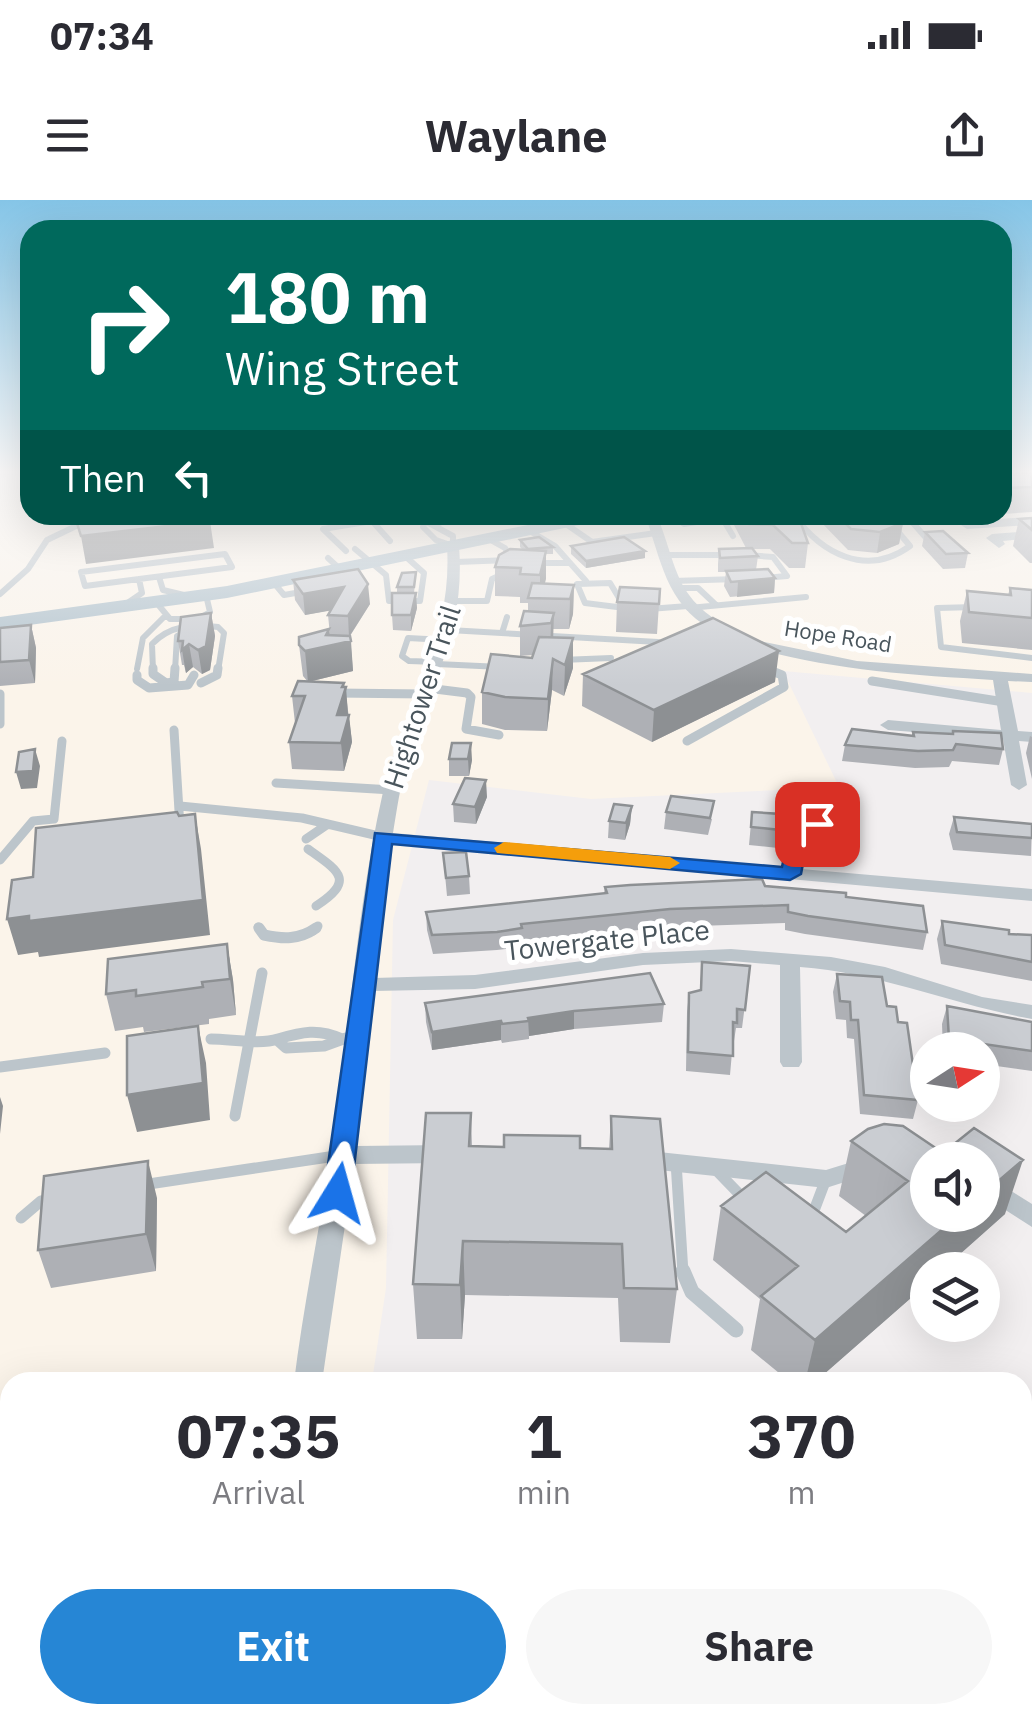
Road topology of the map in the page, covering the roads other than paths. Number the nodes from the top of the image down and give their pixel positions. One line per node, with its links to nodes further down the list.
1 (44, 544): 27 (lane)
2 (330, 544): 18 (lane)
3 (392, 544): 12 (lane)
4 (442, 544): 13 (lane)
5 (453, 544): 13 (lane)
6 (475, 544): 13 (main road)
7 (498, 544): 16 (lane)
8 (553, 544): 17 (lane)
9 (659, 544): 14 (street, Hope Road)
10 (818, 544): 11 (lane)
11 (908, 544)
12 (394, 549): 13 (main road); 18 (main road); 18 (lane)
13 (454, 554): 16 (lane); 29 (street, Hightower Trail)
14 (662, 555): 15 (lane); 26 (street, Hope Road)
15 (703, 555): 22 (lane); 24 (lane)
16 (513, 560): 17 (lane)
17 (568, 563): 25 (lane)
18 (340, 568): 33 (main road)
19 (505, 573): 29 (lane)
20 (158, 577): 21 (lane); 21 (lane); 33 (lane)
21 (139, 579): 31 (lane)
22 (711, 579): 23 (lane); 26 (lane)
23 (742, 579)
24 (755, 579)
25 (584, 582): 34 (lane); 34 (lane)
26 (674, 584): 30 (lane); 32 (street, Hope Road)
27 (0, 594)
28 (806, 597): 30 (lane)
29 (454, 601): 40 (street, Hightower Trail)
30 (714, 604): 32 (lane)
31 (120, 607): 36 (main road); 38 (main road)
32 (688, 607): 34 (lane); 51 (street, Hope Road)
33 (202, 608): 36 (main road); 41 (lane); 42 (lane); 54 (lane); 54 (lane); 54 (lane)
34 (624, 608)
35 (994, 608): 44 (lane)
36 (161, 609): 54 (lane)
37 (507, 617): 39 (lane)
38 (0, 623)
39 (502, 633): 40 (lane); 43 (lane)
40 (447, 635): 49 (street, Hightower Trail); 49 (lane)
41 (198, 637)
42 (209, 637)
43 (658, 642)
44 (996, 655): 46 (lane); 51 (lane)
45 (611, 658): 47 (lane)
46 (1032, 658)
47 (552, 660)
48 (750, 661): 66 (lane)
49 (438, 663): 50 (lane); 55 (street, Hightower Trail)
50 (512, 668)
51 (1000, 676): 52 (street, Hope Road); 58 (street)
52 (1032, 678)
53 (872, 681): 58 (lane)
54 (166, 685)
55 (426, 691): 56 (lane); 62 (lane); 69 (street, Hightower Trail)
56 (330, 693)
57 (0, 694): 59 (lane)
58 (1004, 702): 63 (street)
59 (0, 724)
60 (888, 725): 63 (street)
61 (174, 730): 70 (lane)
62 (499, 735)
63 (1010, 735): 64 (street); 68 (street)
64 (1032, 737)
65 (62, 741): 75 (lane)
66 (687, 741)
67 (276, 783): 69 (lane)
68 (1019, 785)
69 (392, 790): 74 (street, Hightower Trail)
70 (180, 806): 71 (lane); 73 (lane)
71 (328, 824): 74 (lane); 78 (lane)
72 (848, 828): 76 (street)
73 (181, 833)
74 (382, 838): 76 (street); 83 (street, Hightower Trail)
75 (0, 860)
76 (790, 874): 77 (street)
77 (1032, 895)
78 (316, 906)
79 (318, 926): 80 (lane)
80 (258, 927)
81 (790, 959): 83 (street, Towergate Place); 84 (street, Towergate Place); 89 (street)
82 (262, 973): 87 (lane)
83 (362, 985): 85 (street, Hightower Trail)
84 (1032, 1012)
85 (349, 1038): 87 (lane); 93 (street, Hightower Trail)
86 (211, 1039): 87 (lane)
87 (251, 1041): 91 (lane)
88 (105, 1053): 90 (lane)
89 (791, 1062)
90 (0, 1067)
91 (235, 1116)
92 (471, 1154): 93 (street)
93 (343, 1155): 99 (lane); 107 (street, Hightower Trail)
94 (620, 1158): 95 (street)
95 (676, 1161): 96 (street); 106 (lane)
96 (712, 1165): 98 (street); 102 (lane)
97 (890, 1168): 98 (street)
98 (826, 1180): 105 (lane)
99 (118, 1188)
100 (80, 1195): 104 (lane)
101 (1000, 1195): 103 (street)
102 (754, 1207)
103 (1032, 1217)
104 (21, 1218)
105 (786, 1219)
106 (736, 1330)
107 (310, 1372)

